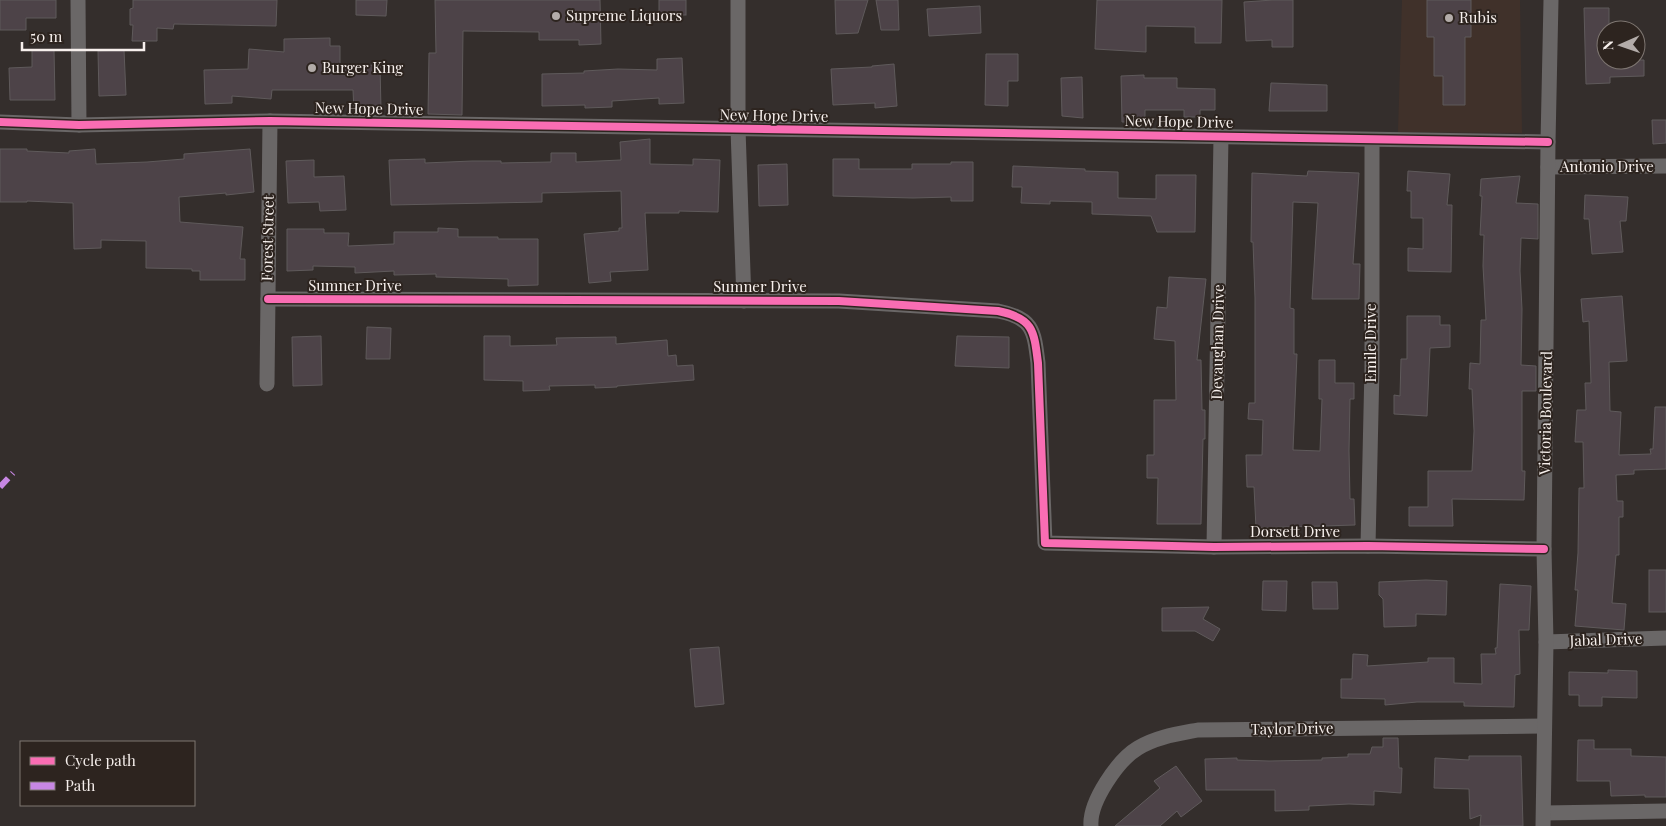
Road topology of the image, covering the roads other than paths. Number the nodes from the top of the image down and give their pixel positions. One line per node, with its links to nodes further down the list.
1 (78, 0): 6 (street)
2 (738, 0): 7 (street)
3 (1551, 0): 10 (street, Victoria Boulevard)
4 (270, 121): 6 (street, New Hope Drive); 7 (street, New Hope Drive); 13 (street, Forest Street)
5 (0, 122): 6 (street, New Hope Drive)
6 (79, 125)
7 (738, 129): 8 (street, New Hope Drive); 14 (street)
8 (1221, 137): 9 (street, New Hope Drive); 18 (street, Devaughan Drive)
9 (1372, 140): 10 (street, New Hope Drive); 17 (street, Emile Drive)
10 (1548, 142): 12 (street, Victoria Boulevard)
11 (1666, 166): 12 (street, Antonio Drive)
12 (1548, 167): 19 (street, Victoria Boulevard)
13 (268, 299): 14 (street, Sumner Drive); 15 (street, Forest Street)
14 (744, 301): 16 (street, Sumner Drive)
15 (267, 384)
16 (1045, 543): 18 (street, Dorsett Drive)
17 (1368, 546): 18 (street, Dorsett Drive); 19 (street, Dorsett Drive)
18 (1214, 547)
19 (1544, 549): 21 (street, Victoria Boulevard)
20 (1666, 638): 21 (street, Jabal Drive)
21 (1546, 642): 22 (street, Victoria Boulevard)
22 (1544, 726): 24 (street, Victoria Boulevard); 25 (street, Taylor Drive)
23 (1666, 811): 24 (street)
24 (1544, 820)
25 (1091, 826)

